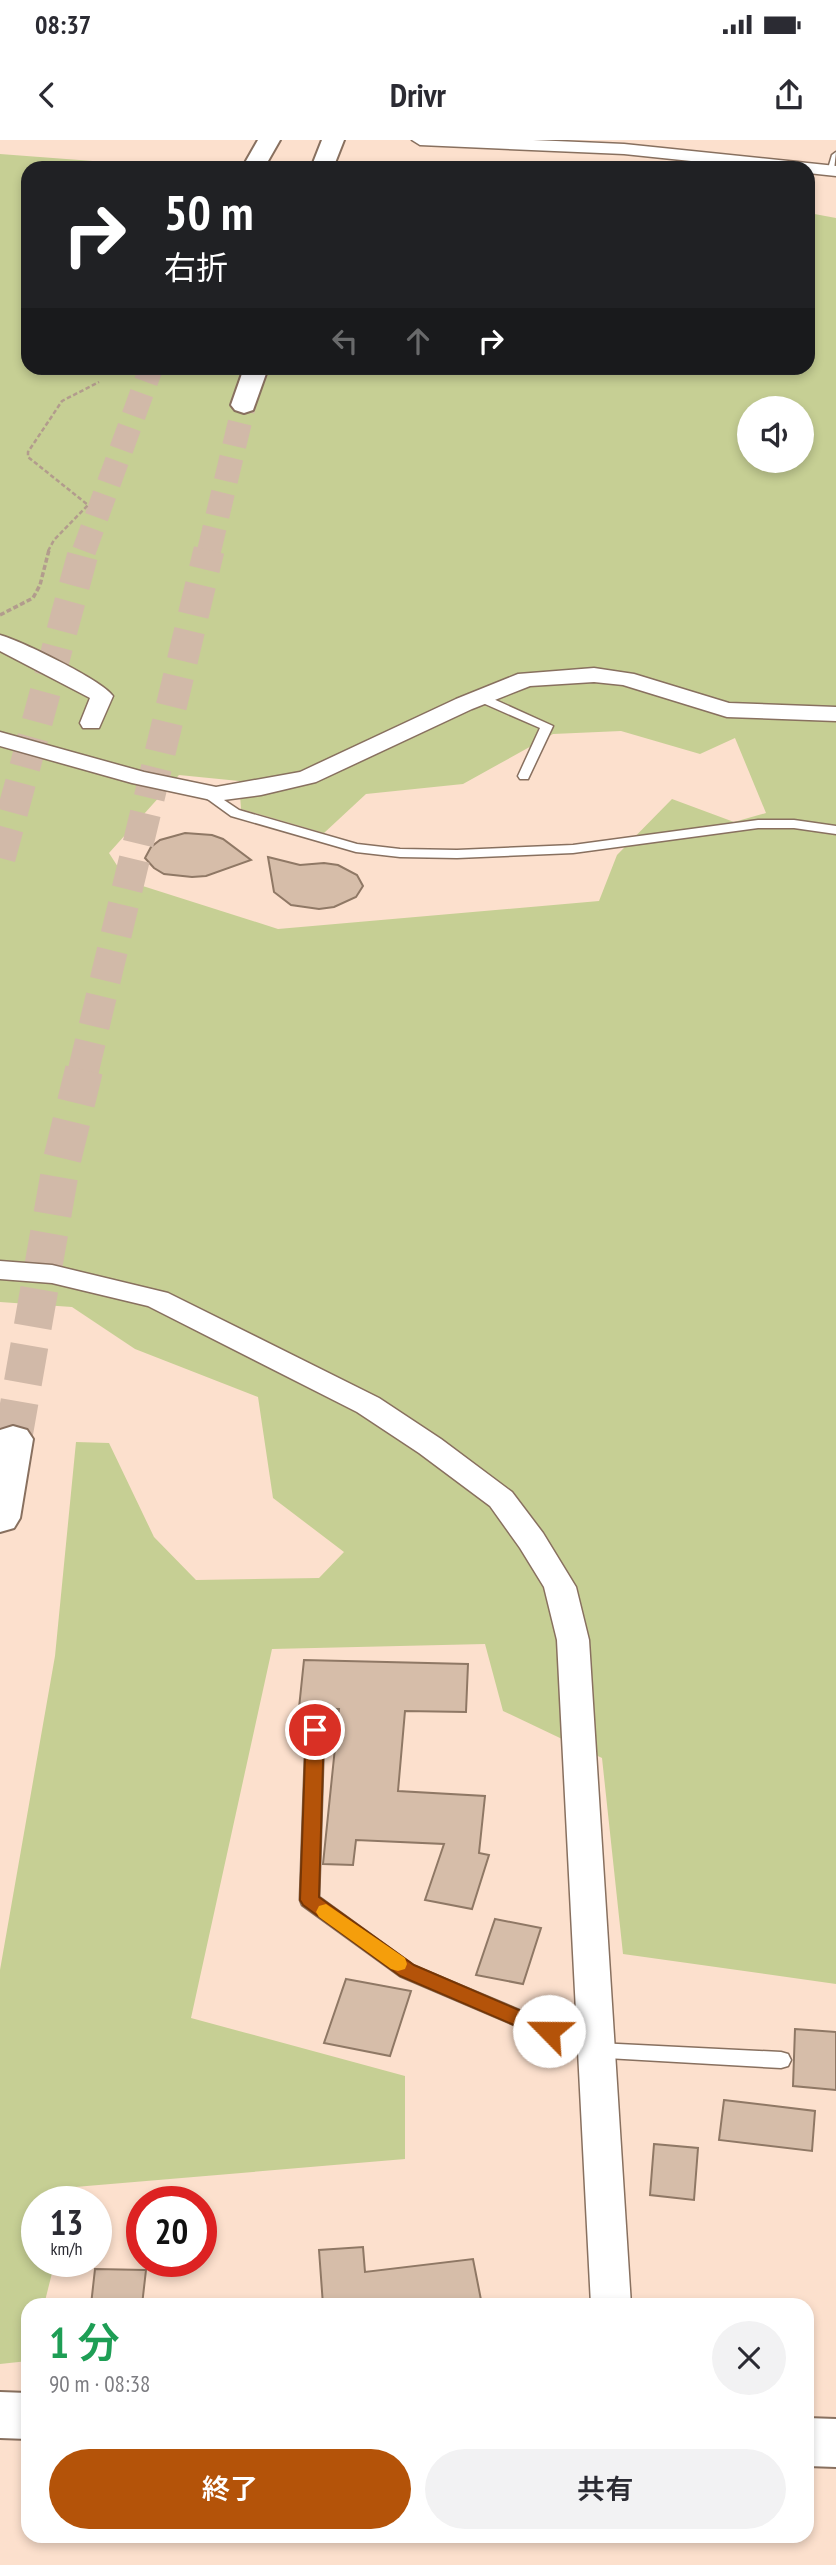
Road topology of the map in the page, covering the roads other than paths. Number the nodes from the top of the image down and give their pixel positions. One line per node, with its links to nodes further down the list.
1 (269, 140): 4 (main road)
2 (333, 140): 5 (main road)
3 (420, 140): 6 (street)
4 (257, 161)
5 (325, 161)
6 (737, 161)
7 (834, 165): 8 (street)
8 (815, 167)
9 (254, 375): 10 (main road)
10 (244, 405)
11 (0, 642): 14 (street)
12 (480, 697): 13 (street); 16 (lane); 17 (street)
13 (836, 714)
14 (90, 723)
15 (0, 739): 17 (street)
16 (524, 776)
17 (206, 792): 18 (lane)
18 (836, 830)
19 (0, 1270): 23 (street)
20 (13, 1439): 21 (main road)
21 (0, 1518)
22 (315, 1730): 23 (lane)
23 (596, 2051): 24 (lane); 25 (street)
24 (781, 2060)
25 (611, 2298)
26 (0, 2415): 27 (main road)
27 (21, 2416)
28 (814, 2441): 29 (main road)
29 (836, 2443)

